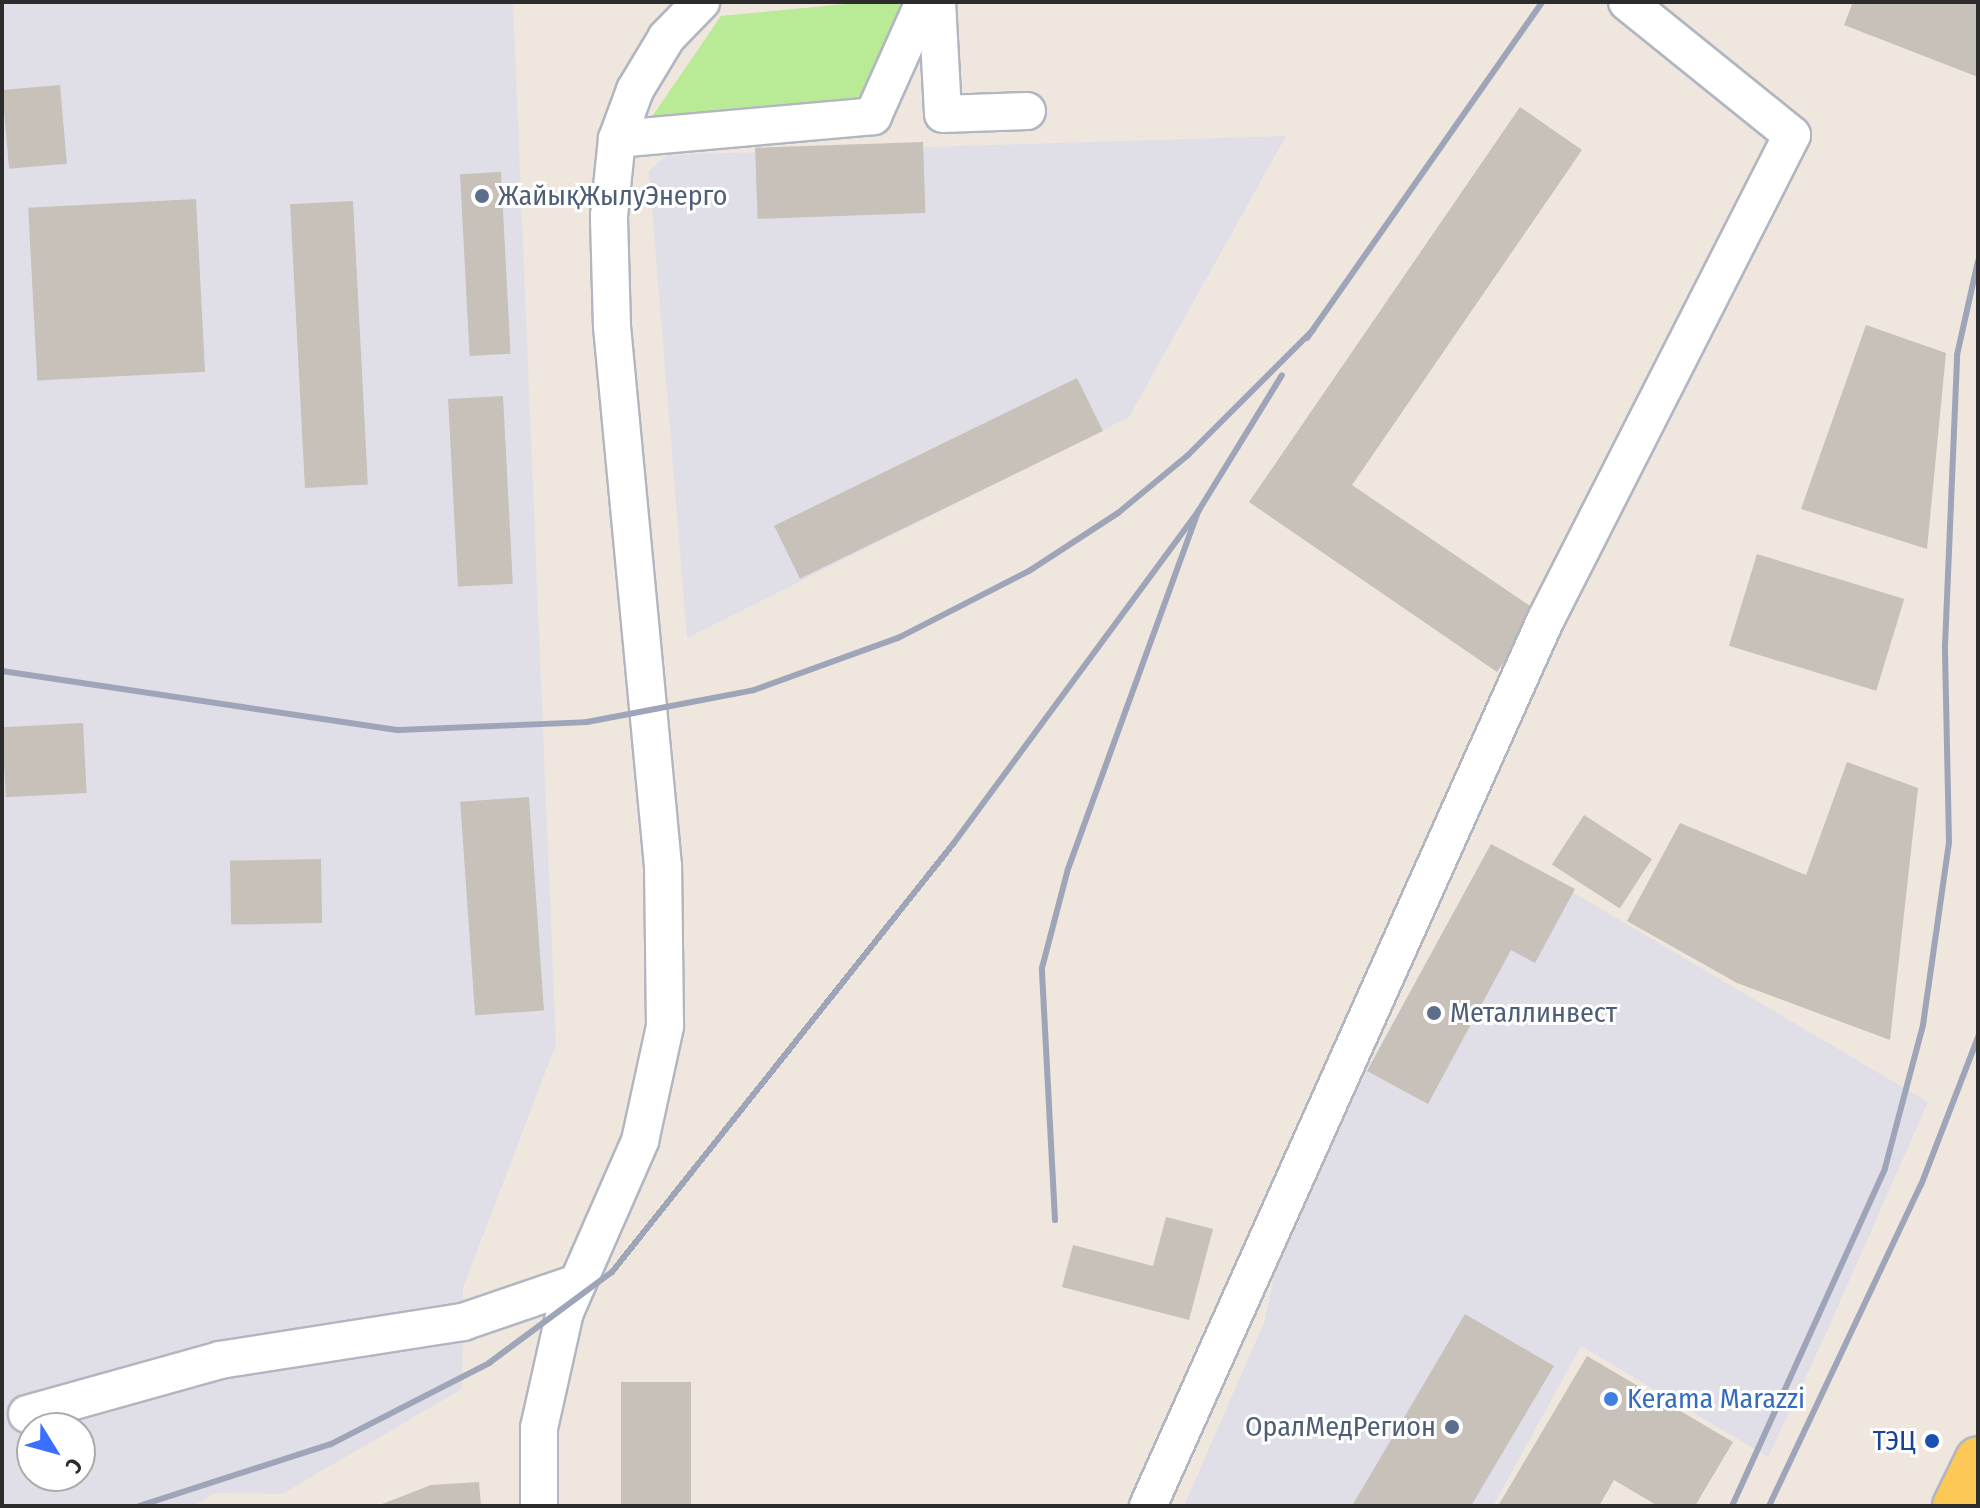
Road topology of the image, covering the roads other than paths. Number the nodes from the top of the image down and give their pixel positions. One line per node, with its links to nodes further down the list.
1 (701, 2): 6 (street)
2 (924, 2): 6 (street)
3 (937, 2): 5 (street)
4 (1627, 2): 11 (street)
5 (1027, 111)
6 (617, 139): 7 (street)
7 (574, 1284): 8 (street); 10 (street)
8 (34, 1412)
9 (1978, 1459): 12 (main road)
10 (539, 1506)
11 (1148, 1506)
12 (1955, 1506)

